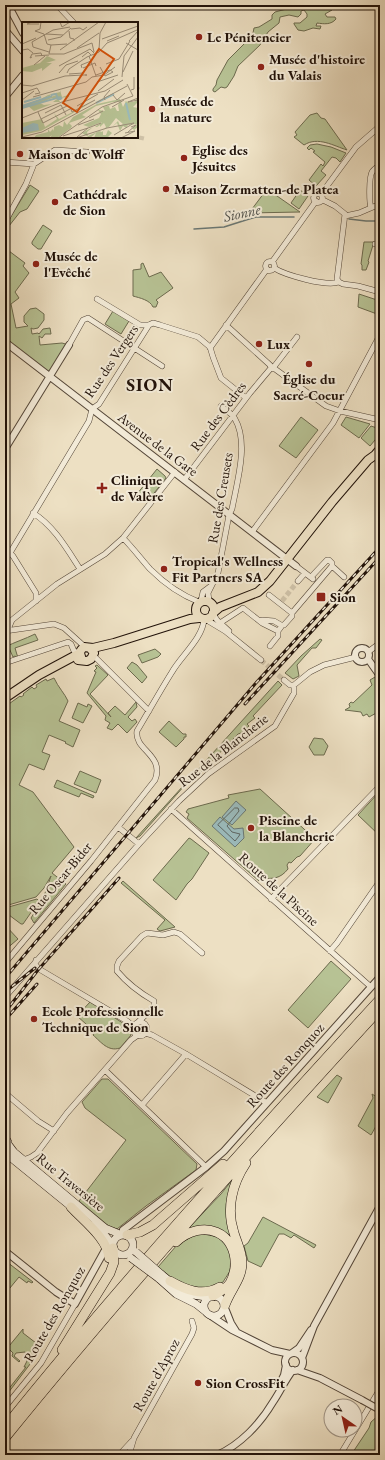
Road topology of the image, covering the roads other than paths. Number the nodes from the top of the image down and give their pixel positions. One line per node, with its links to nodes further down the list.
1 (8, 5): 5 (street)
2 (57, 5): 3 (street)
3 (73, 22)
4 (5, 30): 6 (street)
5 (22, 31)
6 (22, 50)
7 (22, 77): 8 (street)
8 (5, 97)
9 (380, 126): 14 (street)
10 (87, 152): 12 (street)
11 (5, 162): 12 (street)
12 (34, 164): 20 (street)
13 (380, 165): 18 (street)
14 (321, 194): 15 (street); 16 (street)
15 (323, 200): 16 (street); 19 (street)
16 (316, 201): 21 (street)
17 (380, 204): 18 (street)
18 (371, 208): 19 (street)
19 (345, 216): 24 (street)
20 (5, 222)
21 (272, 262): 22 (street); 23 (street)
22 (274, 268): 23 (street); 24 (street)
23 (267, 269): 28 (street)
24 (339, 282): 25 (street)
25 (380, 292)
26 (97, 299): 27 (street)
27 (149, 325): 33 (street, Rue des Vergers); 34 (street)
28 (226, 325): 34 (street); 36 (street)
29 (380, 335): 41 (street)
30 (297, 337): 36 (street, Rue des Cèdres)
31 (5, 342): 37 (street, Avenue de la Gare)
32 (69, 345): 33 (street); 37 (street)
33 (135, 347): 35 (street); 40 (street, Rue des Vergers)
34 (210, 347): 38 (street)
35 (162, 366)
36 (272, 368): 38 (street, Rue des Cèdres); 41 (street)
37 (48, 376): 40 (street, Avenue de la Gare); 47 (street)
38 (246, 398): 42 (street, Rue des Cèdres)
39 (221, 406): 42 (street)
40 (92, 409): 43 (street, Avenue de la Gare); 45 (street)
41 (340, 411): 44 (street); 54 (street)
42 (232, 416): 51 (street, Rue des Cèdres); 53 (street, Rue des Creusets)
43 (103, 417): 45 (street); 50 (street, Avenue de la Gare)
44 (380, 420)
45 (90, 421): 52 (street)
46 (380, 442): 49 (main road)
47 (5, 449)
48 (380, 450): 49 (main road)
49 (368, 460): 57 (main road)
50 (175, 472): 51 (street, Avenue de la Gare); 55 (street)
51 (184, 480): 53 (street, Avenue de la Gare)
52 (33, 513): 56 (street); 60 (street)
53 (229, 515): 54 (street, Avenue de la Gare); 70 (street, Rue des Creusets)
54 (252, 532): 57 (street, Avenue de la Gare)
55 (123, 538): 60 (street); 70 (street)
56 (7, 555): 68 (street)
57 (288, 559): 59 (street, Avenue de la Gare); 66 (main road)
58 (332, 562): 62 (street); 63 (street); 65 (street)
59 (296, 566): 61 (street)
60 (80, 569): 68 (street)
61 (305, 573): 62 (street); 64 (street)
62 (311, 577): 65 (street)
63 (344, 577)
64 (298, 581)
65 (317, 582): 73 (street)
66 (264, 586): 69 (main road); 70 (main road)
67 (269, 595): 73 (street)
68 (36, 601): 77 (street)
69 (239, 601): 71 (street); 72 (main road); 76 (street)
70 (203, 603): 72 (main road); 74 (main road); 78 (main road)
71 (242, 608): 75 (street); 79 (street)
72 (213, 613): 74 (main road); 75 (street)
73 (292, 613): 76 (street)
74 (203, 619): 75 (street); 78 (main road); 92 (street)
75 (220, 623)
76 (281, 625): 79 (street)
77 (7, 630): 80 (street)
78 (148, 632): 84 (main road)
79 (278, 632): 82 (street)
80 (74, 638): 84 (street); 84 (street)
81 (380, 643): 83 (street)
82 (270, 646)
83 (368, 652): 85 (street); 86 (street)
84 (87, 653): 87 (street); 91 (main road); 92 (street)
85 (356, 657): 86 (street); 90 (street)
86 (368, 659): 88 (street)
87 (5, 663)
88 (380, 676)
89 (284, 680): 90 (street)
90 (295, 685): 94 (street, Rue de la Blancherie)
91 (5, 698)
92 (149, 711): 95 (street, Rue Oscar-Bider)
93 (380, 786): 98 (street)
94 (171, 809): 96 (street, Rue de la Blancherie); 98 (street, Route de la Piscine)
95 (118, 827): 96 (street); 102 (street, Rue Oscar-Bider)
96 (138, 844): 101 (street, Rue de la Blancherie)
97 (380, 881): 99 (street)
98 (272, 900): 99 (street, Route de la Piscine)
99 (330, 951): 104 (street, Route de la Piscine)
100 (202, 953): 108 (street)
101 (37, 959): 105 (street, Rue de la Blancherie); 110 (street)
102 (5, 963)
103 (380, 977): 104 (street, Route des Ronquoz)
104 (371, 987): 117 (street, Route des Ronquoz)
105 (5, 997)
106 (380, 999): 119 (highway)
107 (380, 1009): 122 (highway)
108 (148, 1013): 109 (street); 110 (street)
109 (143, 1023): 110 (street); 111 (street)
110 (135, 1026): 112 (street); 113 (street)
111 (146, 1031): 112 (street); 114 (street)
112 (138, 1035): 113 (street)
113 (131, 1040): 115 (street)
114 (186, 1054): 117 (street); 118 (street)
115 (105, 1070): 118 (street); 120 (street)
116 (5, 1093): 120 (street)
117 (267, 1103): 127 (street, Route des Ronquoz)
118 (142, 1105): 127 (street)
119 (262, 1128): 130 (highway); 153 (highway)
120 (54, 1131): 124 (street)
121 (7, 1140): 123 (main road); 125 (main road, Rue Traversière)
122 (261, 1140): 137 (highway); 141 (highway)
123 (5, 1152): 129 (main road, Rue Traversière)
124 (35, 1154): 125 (street); 126 (street)
125 (21, 1159): 126 (main road, Rue Traversière)
126 (32, 1167): 130 (main road, Rue Traversière)
127 (206, 1167): 130 (street, Route des Ronquoz)
128 (380, 1206): 144 (street)
129 (71, 1207): 131 (main road, Rue Traversière); 138 (highway)
130 (124, 1233): 131 (main road); 133 (main road, Rue Traversière)
131 (110, 1248): 133 (main road, Rue Traversière); 138 (highway); 140 (street, Route des Ronquoz)
132 (5, 1251): 140 (street)
133 (131, 1252): 135 (main road, Rue Traversière, bridge)
134 (235, 1267): 136 (highway); 137 (highway); 139 (highway)
135 (160, 1276): 136 (main road, Rue Traversière); 142 (main road)
136 (170, 1281): 139 (main road, Rue Traversière)
137 (132, 1285): 158 (highway)
138 (98, 1292): 153 (highway)
139 (213, 1295): 141 (main road); 142 (main road)
140 (75, 1304): 154 (street, Route des Ronquoz)
141 (225, 1306): 142 (main road); 145 (street)
142 (208, 1314): 145 (street)
143 (192, 1321): 159 (street, Route d'Aproz)
144 (314, 1326): 147 (street); 148 (street)
145 (242, 1335): 146 (street)
146 (272, 1350): 147 (street); 149 (street)
147 (291, 1354): 148 (street); 149 (street)
148 (302, 1360): 150 (street); 151 (street)
149 (285, 1364): 150 (street); 156 (street)
150 (295, 1370): 151 (street); 156 (street)
151 (320, 1378): 155 (street, bridge)
152 (380, 1389): 162 (street)
153 (32, 1394): 157 (highway)
154 (5, 1407)
155 (380, 1410)
156 (264, 1415): 161 (street)
157 (5, 1427)
158 (5, 1438)
159 (134, 1438): 160 (street, Route d'Aproz); 160 (street, Route d'Aproz)
160 (121, 1455)
161 (217, 1455)
162 (340, 1455)

